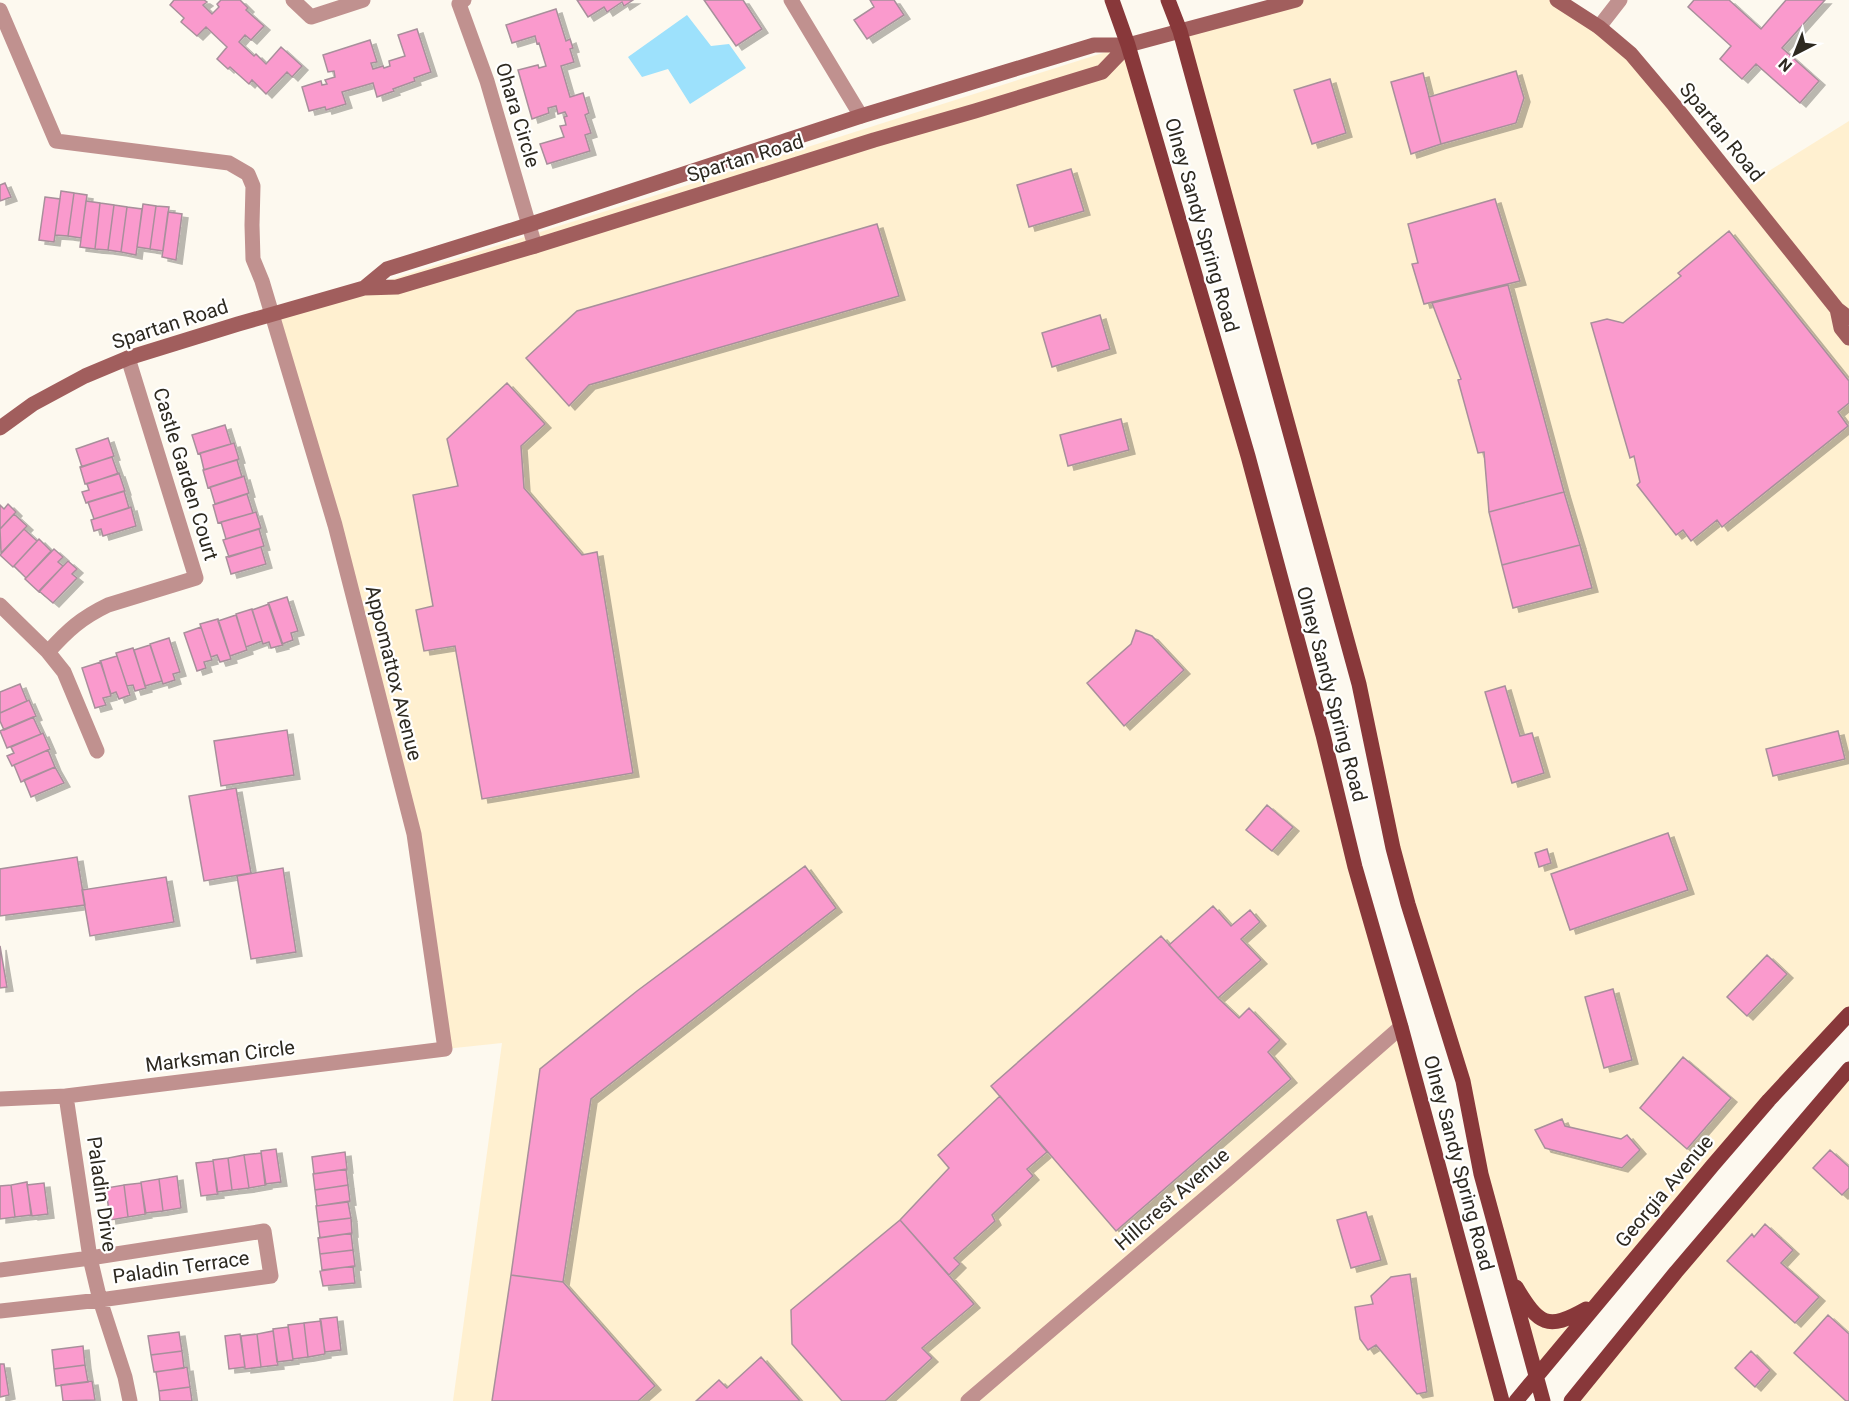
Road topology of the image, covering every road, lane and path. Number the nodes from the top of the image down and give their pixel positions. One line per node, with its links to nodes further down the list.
1 (293, 0): 2 (street)
2 (363, 0)
3 (791, 0): 14 (street)
4 (1112, 0): 13 (main road, Olney Sandy Spring Road)
5 (1168, 0): 12 (main road, Olney Sandy Spring Road)
6 (1296, 0): 12 (street, Spartan Road)
7 (1557, 0): 11 (street, Spartan Road)
8 (1620, 0): 11 (street)
9 (457, 1): 15 (street, Ohara Circle)
10 (0, 10): 19 (street, Appomattox Avenue)
11 (1599, 27): 18 (street, Spartan Road)
12 (1180, 31): 13 (street, Spartan Road); 34 (main road, Olney Sandy Spring Road)
13 (1128, 45): 14 (street, Spartan Road); 16 (street, Spartan Road); 27 (main road, Olney Sandy Spring Road)
14 (861, 117): 15 (street, Spartan Road)
15 (528, 225): 16 (street, Ohara Circle); 17 (street, Spartan Road)
16 (535, 246): 17 (street, Spartan Road)
17 (364, 288): 19 (street, Spartan Road)
18 (1843, 313): 20 (street, Spartan Road)
19 (271, 314): 21 (street, Spartan Road); 28 (street, Appomattox Avenue)
20 (1849, 338)
21 (128, 358): 22 (street, Spartan Road); 24 (street, Castle Garden Court)
22 (0, 428)
23 (0, 605): 24 (street)
24 (48, 652): 25 (street)
25 (97, 751)
26 (1849, 1014): 36 (main road, Georgia Avenue)
27 (1401, 1027): 40 (street, Hillcrest Avenue); 41 (main road, Olney Sandy Spring Road)
28 (445, 1049): 30 (street, Marksman Circle)
29 (1849, 1069): 44 (main road)
30 (66, 1096): 31 (street, Marksman Circle); 32 (street, Paladin Drive)
31 (0, 1099)
32 (90, 1258): 33 (street, Paladin Terrace); 35 (street, Paladin Drive); 35 (street, Paladin Terrace)
33 (0, 1270)
34 (1507, 1272): 36 (main road); 38 (main road, Olney Sandy Spring Road)
35 (100, 1300): 37 (street, Paladin Terrace); 39 (street, Paladin Drive)
36 (1597, 1303): 38 (main road, Georgia Avenue)
37 (0, 1311)
38 (1536, 1376): 42 (main road, Georgia Avenue); 43 (main road, Olney Sandy Spring Road)
39 (130, 1401)
40 (968, 1401)
41 (1502, 1401)
42 (1516, 1401)
43 (1543, 1401)
44 (1571, 1401)

